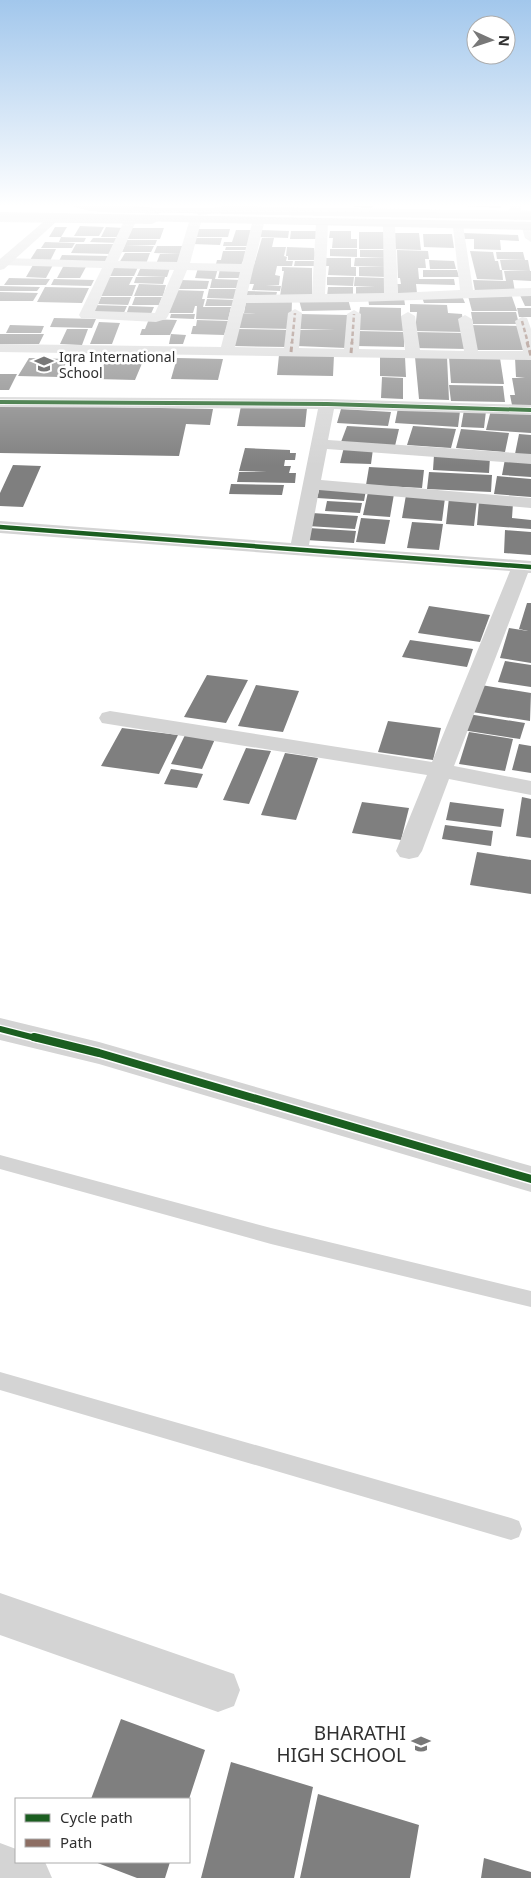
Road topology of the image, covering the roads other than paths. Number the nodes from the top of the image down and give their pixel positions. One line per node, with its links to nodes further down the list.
1 (98, 291): 2 (street)
2 (172, 291)
3 (241, 291): 10 (street)
4 (318, 291): 9 (street)
5 (391, 291): 8 (street)
6 (531, 292): 7 (street)
7 (467, 293): 8 (street)
8 (391, 296): 9 (street)
9 (318, 298): 10 (street)
10 (238, 299): 17 (street)
11 (295, 313): 18 (street)
12 (354, 314): 19 (street)
13 (408, 316): 20 (street)
14 (465, 319): 21 (street)
15 (522, 321): 22 (street)
16 (0, 348): 17 (street)
17 (227, 352): 18 (street)
18 (291, 352): 19 (street)
19 (351, 353): 20 (street)
20 (412, 354): 21 (street)
21 (472, 355): 22 (street)
22 (531, 356)
23 (0, 402): 24 (street)
24 (327, 404): 25 (street); 26 (street)
25 (531, 410)
26 (321, 444): 27 (street); 28 (street)
27 (531, 459)
28 (312, 484): 29 (street); 31 (street)
29 (531, 503)
30 (0, 527): 31 (street)
31 (299, 550): 32 (street)
32 (526, 567): 34 (street)
33 (110, 718): 34 (street)
34 (440, 770): 35 (street); 36 (street)
35 (531, 788)
36 (409, 851)
37 (0, 1029): 39 (street)
38 (0, 1162): 40 (lane)
39 (531, 1179)
40 (531, 1299)
41 (0, 1381): 42 (lane)
42 (511, 1529)
43 (0, 1614): 44 (street)
44 (218, 1690)
45 (0, 1867): 46 (street)
46 (28, 1878)

